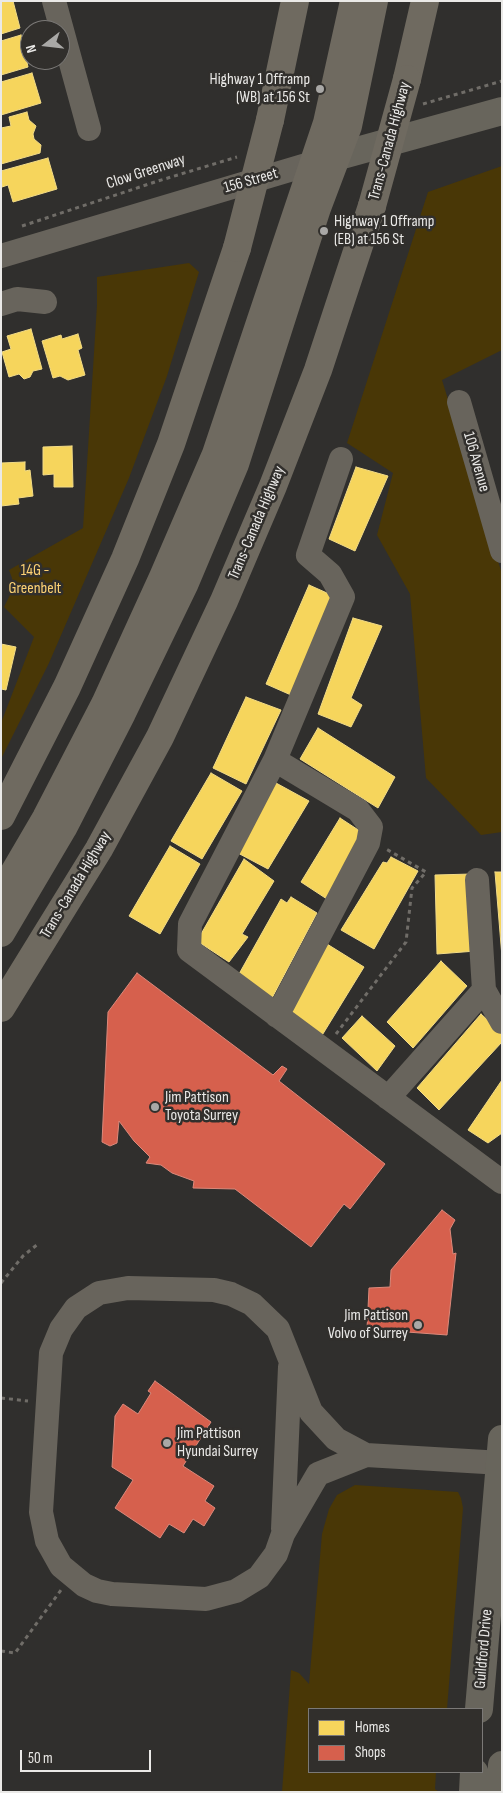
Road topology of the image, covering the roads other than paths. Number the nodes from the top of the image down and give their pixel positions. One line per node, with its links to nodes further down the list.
1 (54, 1): 7 (street)
2 (295, 1): 16 (highway, bridge)
3 (354, 1): 8 (highway)
4 (374, 1): 8 (highway)
5 (425, 1): 21 (highway, Trans-Canada Highway, bridge)
6 (502, 111): 8 (main road, 156 Street)
7 (89, 129)
8 (325, 160): 9 (street, 156 Street); 18 (highway); 19 (highway)
9 (1, 256)
10 (45, 302): 11 (street)
11 (1, 304)
12 (459, 402): 14 (street, 106 Avenue)
13 (341, 459): 15 (street)
14 (502, 550)
15 (275, 760): 22 (street); 22 (street)
16 (1, 816)
17 (477, 880): 20 (street)
18 (1, 895)
19 (1, 933)
20 (484, 990): 23 (street); 24 (street)
21 (1, 1008)
22 (277, 1016): 24 (street)
23 (502, 1022)
24 (388, 1098): 25 (street)
25 (499, 1173)
26 (291, 1361): 28 (street); 29 (street); 29 (street)
27 (501, 1455): 28 (street); 30 (main road, Guildford Drive)
28 (366, 1456): 29 (street)
29 (283, 1534)
30 (479, 1708)
31 (502, 1765): 34 (main road)
32 (474, 1773): 33 (main road)
33 (473, 1792)
34 (500, 1792)

